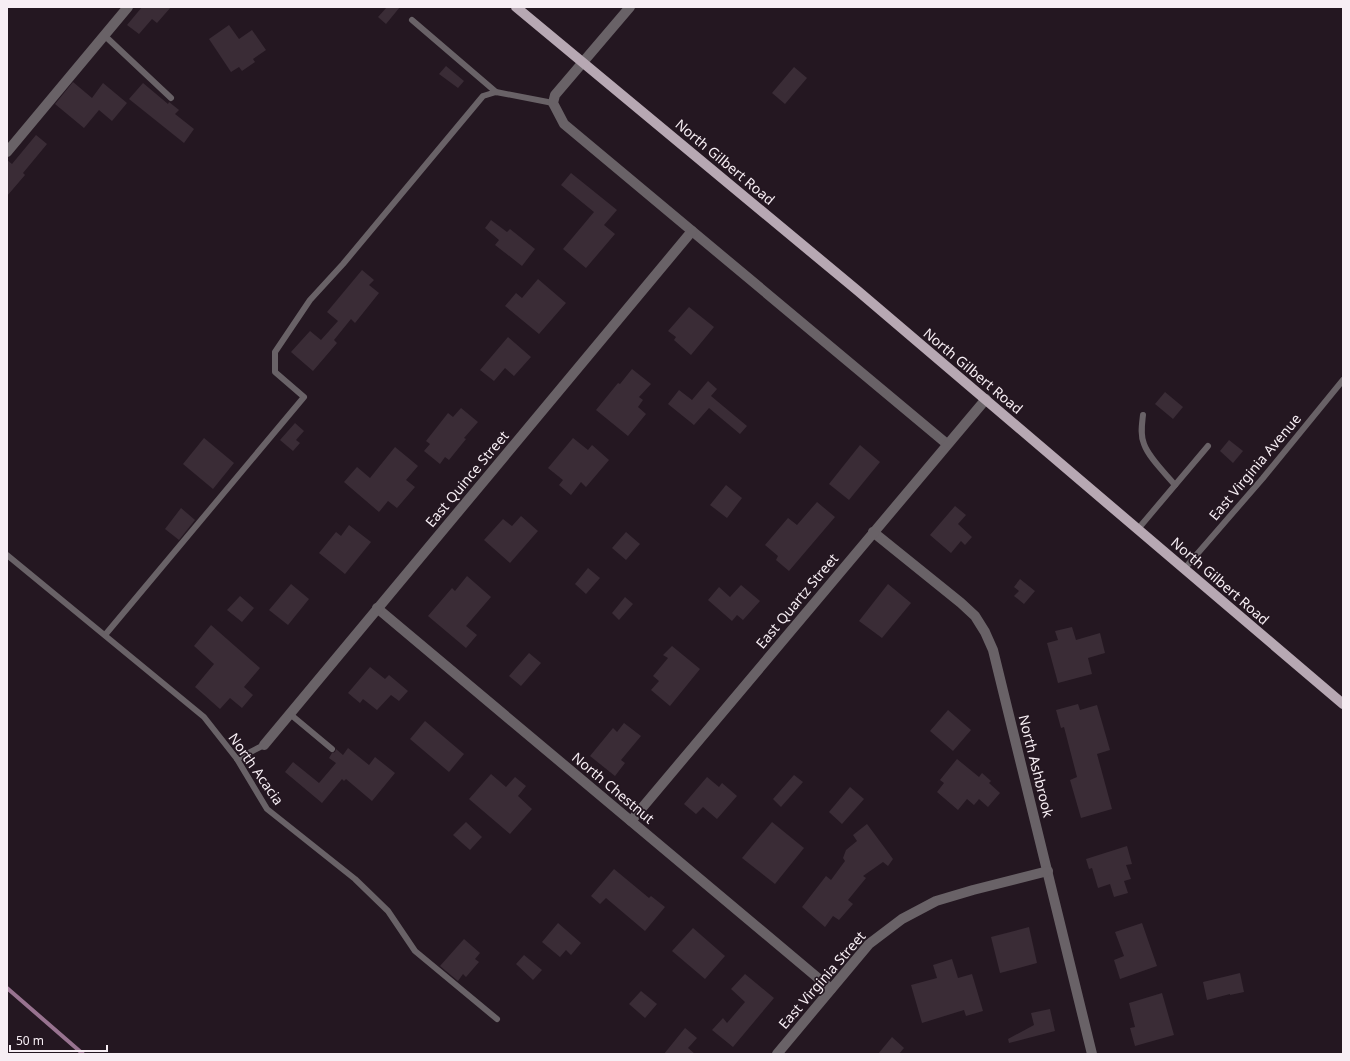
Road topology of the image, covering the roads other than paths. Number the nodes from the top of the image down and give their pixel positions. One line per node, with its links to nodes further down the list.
1 (128, 7): 5 (street)
2 (516, 7): 6 (main road, North Gilbert Road)
3 (630, 7): 6 (street)
4 (412, 20): 7 (lane)
5 (104, 35): 8 (lane); 10 (street)
6 (582, 63): 9 (street); 13 (main road, North Gilbert Road)
7 (496, 92): 9 (lane); 23 (lane)
8 (171, 98)
9 (553, 103): 11 (street)
10 (7, 152)
11 (692, 231): 15 (street); 22 (street, East Quince Street)
12 (1343, 380): 21 (lane, East Virginia Avenue)
13 (986, 399): 15 (street, East Quartz Street); 18 (main road, North Gilbert Road)
14 (1142, 415): 17 (lane)
15 (947, 444): 19 (street, East Quartz Street)
16 (1208, 446): 17 (lane)
17 (1175, 485): 18 (lane)
18 (1138, 529): 21 (main road, North Gilbert Road)
19 (873, 532): 29 (street, East Quartz Street); 30 (street, North Ashbrook)
20 (7, 555): 23 (lane, North Acacia)
21 (1185, 568): 24 (main road, North Gilbert Road)
22 (377, 608): 25 (street, East Quince Street); 29 (street, North Chestnut)
23 (105, 634): 28 (lane, North Acacia)
24 (1343, 704)
25 (290, 714): 26 (street, East Quince Street); 27 (lane)
26 (264, 745): 28 (lane)
27 (332, 749)
28 (237, 759): 32 (lane, North Acacia)
29 (631, 821): 31 (street, North Chestnut)
30 (1048, 871): 31 (street, East Virginia Street); 34 (street, North Ashbrook)
31 (831, 989): 33 (street, East Virginia Street)
32 (496, 1019)
33 (777, 1054)
34 (1092, 1054)

